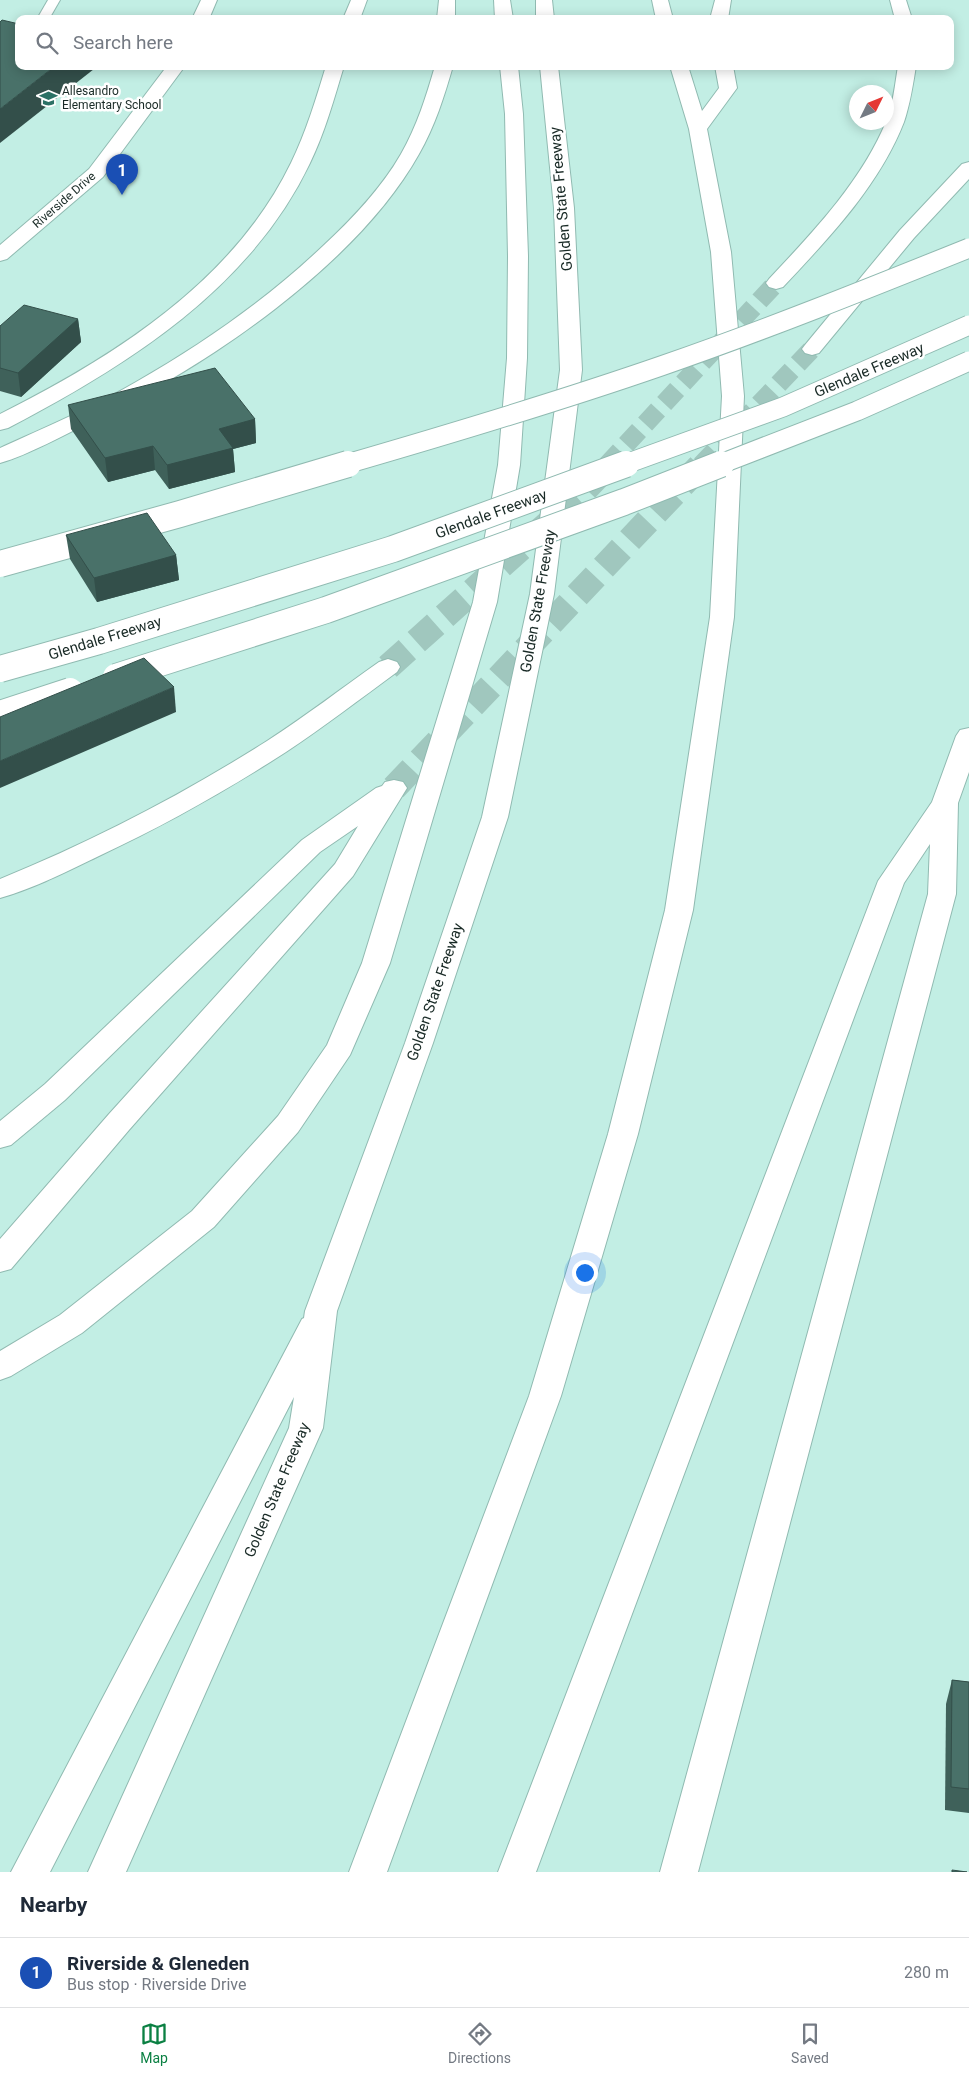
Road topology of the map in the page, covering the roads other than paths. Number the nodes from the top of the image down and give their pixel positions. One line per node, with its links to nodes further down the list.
1 (54, 0): 10 (lane)
2 (209, 0): 11 (main road)
3 (359, 0): 12 (main road)
4 (447, 0): 13 (main road)
5 (502, 0): 14 (main road)
6 (544, 0): 15 (main road)
7 (660, 0): 16 (main road)
8 (723, 0): 17 (main road)
9 (898, 0): 18 (main road)
10 (45, 15)
11 (202, 15)
12 (353, 15)
13 (446, 15)
14 (504, 15)
15 (545, 15)
16 (664, 15)
17 (720, 15)
18 (903, 15)
19 (173, 70): 30 (main road, Riverside Drive)
20 (333, 70): 35 (main road)
21 (443, 70): 36 (main road)
22 (509, 70): 47 (main road)
23 (549, 70): 46 (main road, Golden State Freeway)
24 (680, 70): 27 (main road)
25 (725, 70): 27 (main road)
26 (906, 70): 31 (main road)
27 (698, 129): 50 (main road)
28 (969, 168): 33 (main road)
29 (969, 248): 37 (main road, bridge)
30 (0, 254)
31 (776, 283)
32 (969, 325): 39 (main road, Glendale Freeway, bridge)
33 (812, 349)
34 (969, 361): 40 (main road, bridge)
35 (0, 423)
36 (0, 456)
37 (0, 564)
38 (388, 667): 43 (main road)
39 (0, 669)
40 (0, 714)
41 (969, 736): 42 (main road)
42 (945, 803): 51 (main road); 52 (main road)
43 (0, 889)
44 (0, 1137): 45 (main road)
45 (0, 1260)
46 (321, 1311): 48 (main road); 49 (main road, Golden State Freeway)
47 (0, 1367)
48 (30, 1872)
49 (106, 1872)
50 (368, 1872)
51 (517, 1872)
52 (679, 1872)

